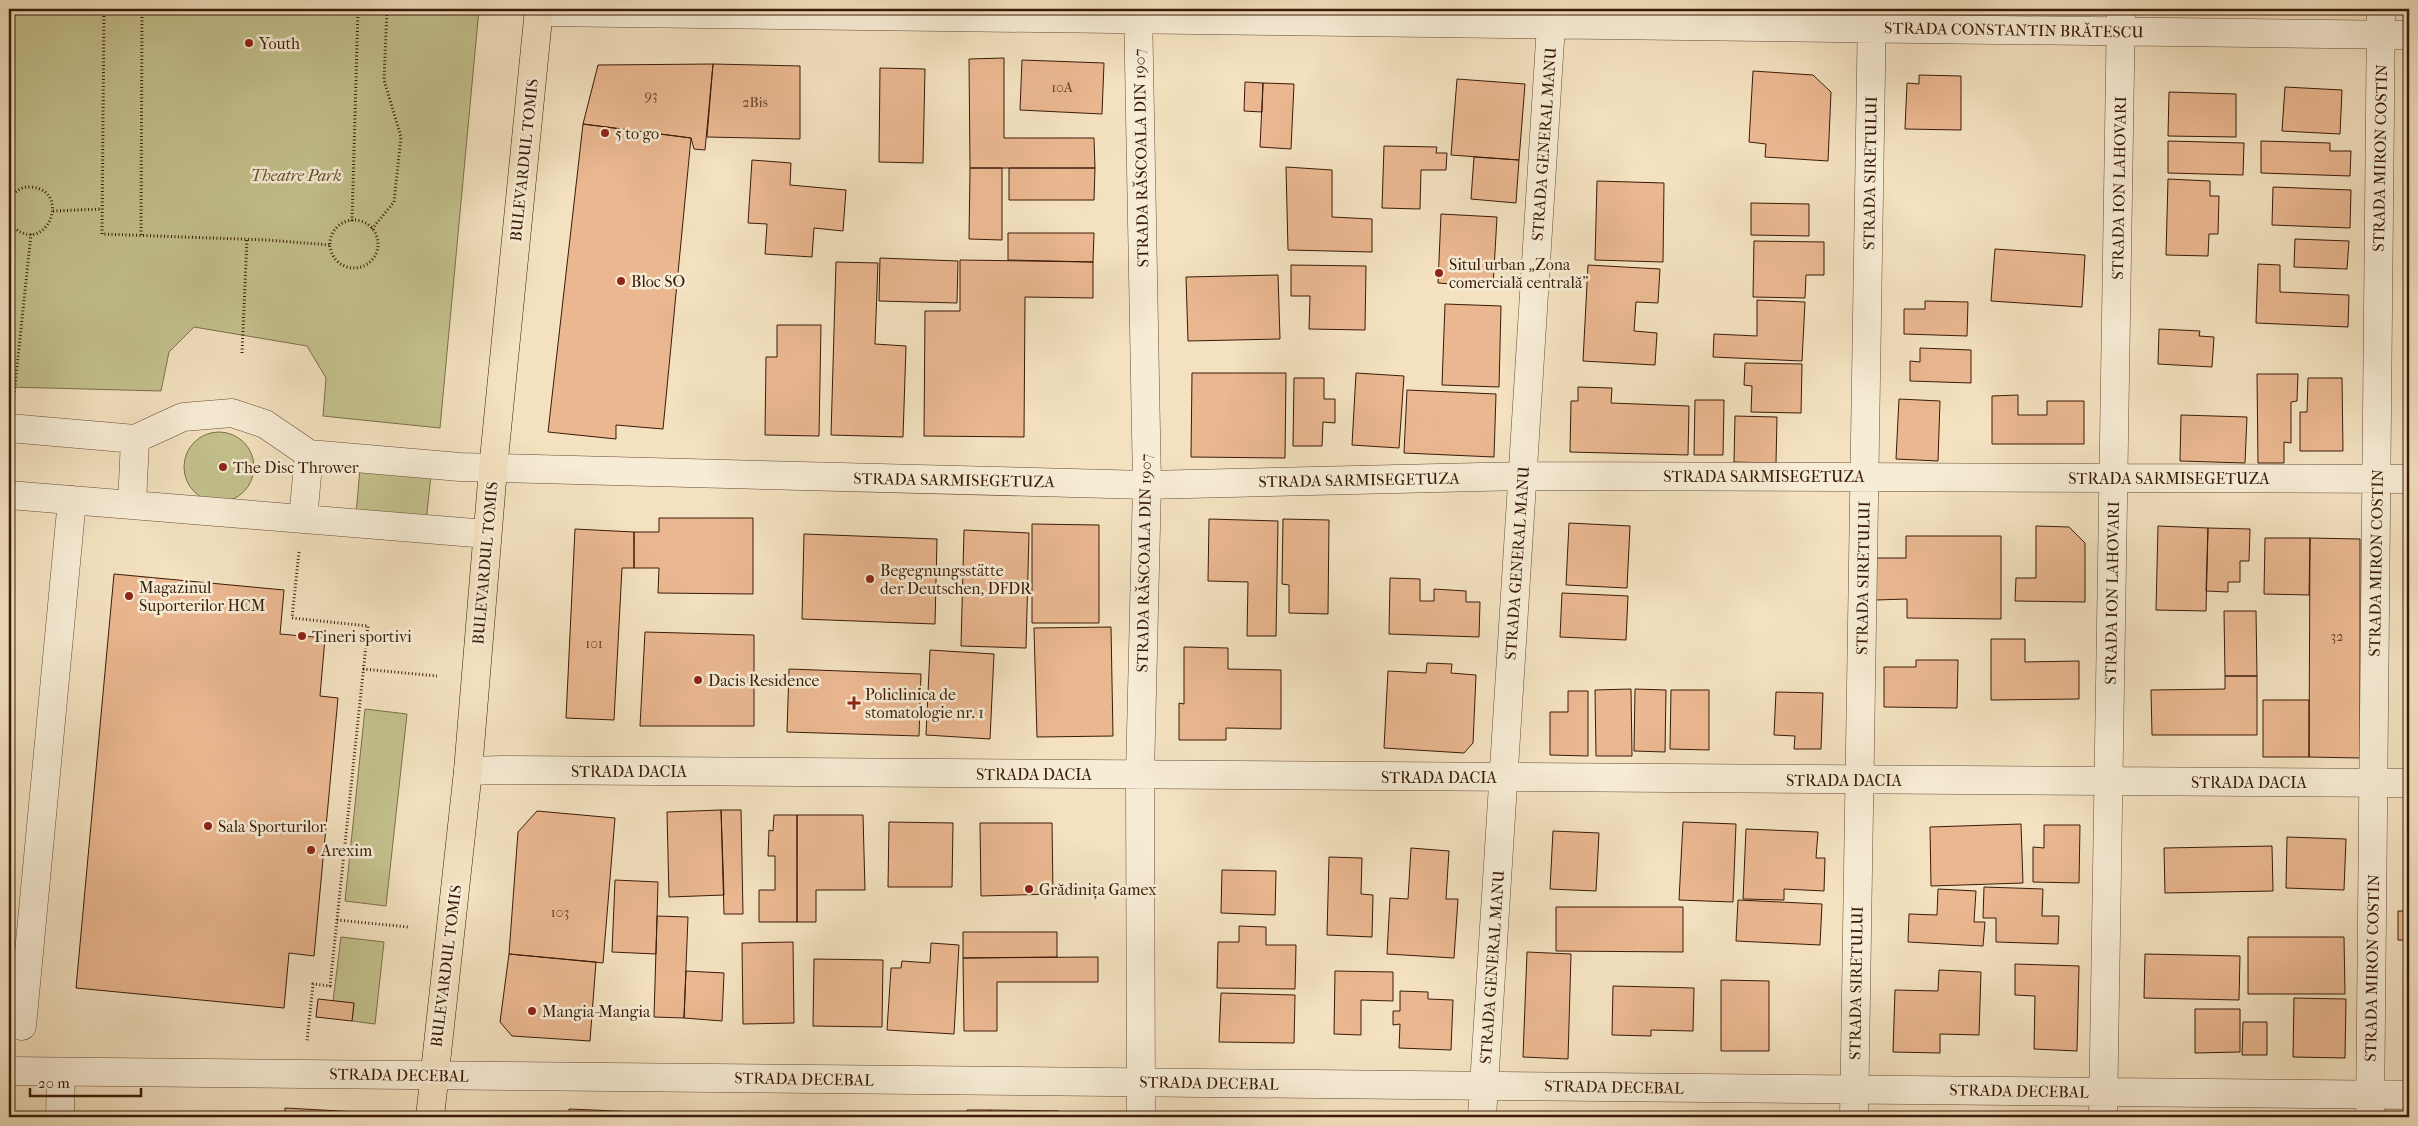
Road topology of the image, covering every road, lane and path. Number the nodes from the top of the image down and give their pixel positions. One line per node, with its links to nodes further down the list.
1 (104, 9): 13 (path)
2 (142, 9): 19 (path)
3 (358, 9): 15 (path)
4 (387, 9): 17 (path)
5 (539, 10): 6 (street, STRADA CONSTANTIN BRĂTESCU); 27 (main road, BULEVARDUL TOMIS)
6 (1138, 14): 7 (street, STRADA CONSTANTIN BRĂTESCU); 33 (street, STRADA RĂSCOALA DIN 1907)
7 (1552, 17): 8 (street, STRADA CONSTANTIN BRĂTESCU); 28 (street, STRADA GENERAL MANU)
8 (1872, 19): 9 (street, STRADA CONSTANTIN BRĂTESCU); 29 (street, STRADA SIRETULUI)
9 (2121, 20): 10 (street, STRADA CONSTANTIN BRĂTESCU); 30 (street, STRADA ION LAHOVARI)
10 (2381, 22): 11 (street, STRADA CONSTANTIN BRĂTESCU); 31 (street, STRADA MIRON COSTIN)
11 (2409, 35)
12 (9, 200): 14 (path)
13 (102, 209): 14 (path); 19 (path)
14 (53, 211): 18 (path)
15 (352, 221): 17 (path); 21 (path)
16 (9, 222): 18 (path)
17 (372, 230): 21 (path)
18 (31, 234): 23 (path)
19 (141, 235): 20 (path)
20 (247, 239): 21 (path); 22 (path)
21 (330, 245)
22 (242, 353)
23 (14, 400)
24 (9, 428): 25 (street)
25 (135, 439): 26 (street, STRADA SARMISEGETUZA); 36 (street)
26 (309, 454): 27 (street, STRADA SARMISEGETUZA); 37 (street)
27 (493, 468): 33 (street, STRADA SARMISEGETUZA); 38 (main road, BULEVARDUL TOMIS)
28 (1523, 476): 29 (street, STRADA SARMISEGETUZA); 33 (street, STRADA SARMISEGETUZA); 43 (street, STRADA GENERAL MANU)
29 (1865, 477): 30 (street, STRADA SARMISEGETUZA); 44 (street, STRADA SIRETULUI)
30 (2114, 478): 31 (street, STRADA SARMISEGETUZA); 45 (street, STRADA ION LAHOVARI)
31 (2376, 479): 32 (street, STRADA SARMISEGETUZA); 46 (street, STRADA MIRON COSTIN)
32 (2409, 479)
33 (1147, 485): 42 (street, STRADA RĂSCOALA DIN 1907)
34 (9, 495): 35 (street)
35 (72, 500): 36 (street); 50 (street)
36 (132, 505): 37 (street)
37 (303, 518): 38 (street); 39 (path)
38 (487, 534): 41 (main road, BULEVARDUL TOMIS)
39 (363, 669): 40 (path); 48 (path)
40 (437, 676)
41 (468, 771): 42 (street, STRADA DACIA); 54 (main road, BULEVARDUL TOMIS)
42 (1140, 775): 43 (street, STRADA DACIA); 55 (street, STRADA RĂSCOALA DIN 1907)
43 (1504, 777): 44 (street, STRADA DACIA); 56 (street, STRADA GENERAL MANU)
44 (1859, 780): 45 (street, STRADA DACIA); 57 (street, STRADA SIRETULUI)
45 (2109, 782): 46 (street, STRADA DACIA); 59 (street, STRADA ION LAHOVARI)
46 (2373, 783): 47 (street, STRADA DACIA); 60 (street, STRADA MIRON COSTIN)
47 (2409, 783)
48 (337, 920): 49 (path); 53 (path)
49 (408, 927)
50 (22, 1026)
51 (9, 1071): 52 (street, STRADA DECEBAL)
52 (60, 1072): 53 (street, STRADA DECEBAL); 61 (street)
53 (303, 1074): 54 (street, STRADA DECEBAL)
54 (433, 1075): 55 (street, STRADA DECEBAL); 62 (main road, BULEVARDUL TOMIS)
55 (1140, 1082): 56 (street, STRADA DECEBAL); 63 (street, STRADA RĂSCOALA DIN 1907)
56 (1484, 1085): 57 (street, STRADA DECEBAL); 64 (street, STRADA GENERAL MANU)
57 (1854, 1089): 59 (street, STRADA DECEBAL); 65 (street, STRADA SIRETULUI)
58 (2409, 1095): 60 (street, STRADA DECEBAL)
59 (2104, 1104): 60 (street, STRADA DECEBAL)
60 (2370, 1106)
61 (60, 1117)
62 (430, 1117)
63 (1141, 1117)
64 (1482, 1117)
65 (1854, 1117)

